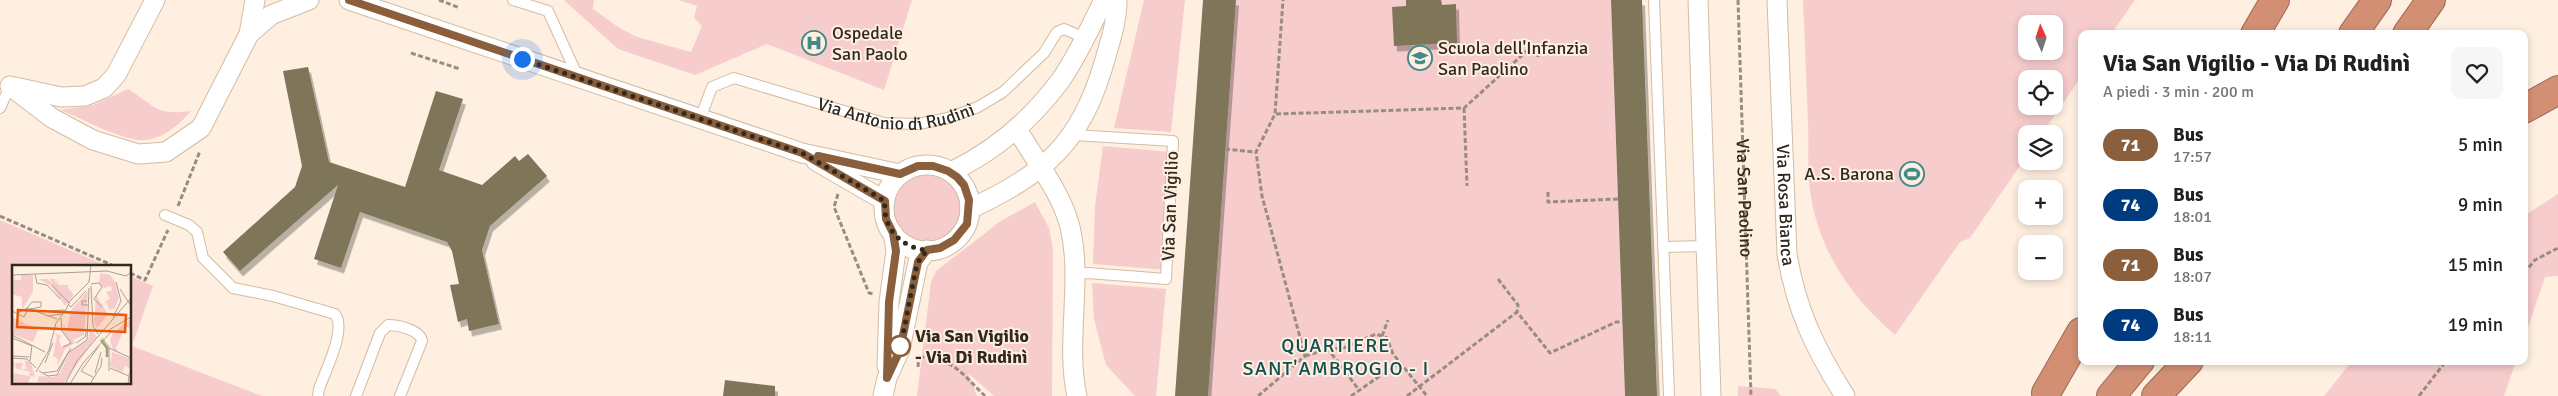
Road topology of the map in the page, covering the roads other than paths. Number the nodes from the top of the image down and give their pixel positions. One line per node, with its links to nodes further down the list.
1 (155, 0): 20 (street)
2 (255, 0): 17 (street)
3 (309, 0): 17 (street)
4 (513, 0): 19 (lane)
5 (1104, 0): 18 (street)
6 (1117, 0): 26 (street)
7 (1654, 0): 36 (lane)
8 (1698, 0): 35 (street)
9 (1777, 0): 51 (street, Via Rosa Bianca)
10 (2275, 0): 14 (highway)
11 (2378, 0): 15 (highway)
12 (2431, 0): 16 (highway)
13 (356, 1): 19 (street)
14 (2257, 30)
15 (2356, 30)
16 (2410, 30)
17 (249, 34): 20 (street)
18 (1085, 38): 24 (lane, Via Antonio di Rudinì); 25 (street)
19 (578, 78): 24 (street)
20 (5, 84): 23 (lane)
21 (2558, 90): 22 (highway)
22 (2528, 107)
23 (0, 108)
24 (700, 119): 27 (street)
25 (1017, 129): 28 (street); 29 (street)
26 (1074, 135): 28 (street); 38 (lane, Via San Vigilio)
27 (802, 153): 30 (street); 31 (street)
28 (1041, 169): 32 (street); 38 (street)
29 (951, 172): 30 (street); 32 (street)
30 (900, 174): 31 (street)
31 (885, 201): 34 (street)
32 (970, 209): 37 (street)
33 (169, 217): 45 (lane)
34 (893, 233): 37 (street); 43 (street)
35 (1706, 246): 36 (lane); 50 (street)
36 (1663, 247): 49 (lane)
37 (927, 250): 43 (street)
38 (1075, 274): 48 (street)
39 (2078, 337): 44 (highway)
40 (2078, 356): 44 (highway)
41 (2137, 365): 52 (highway)
42 (2186, 365): 53 (highway)
43 (885, 387)
44 (2045, 394)
45 (318, 396)
46 (356, 396): 47 (lane)
47 (400, 396)
48 (1077, 396)
49 (1669, 396)
50 (1711, 396)
51 (1845, 396)
52 (2111, 396)
53 (2156, 396)

